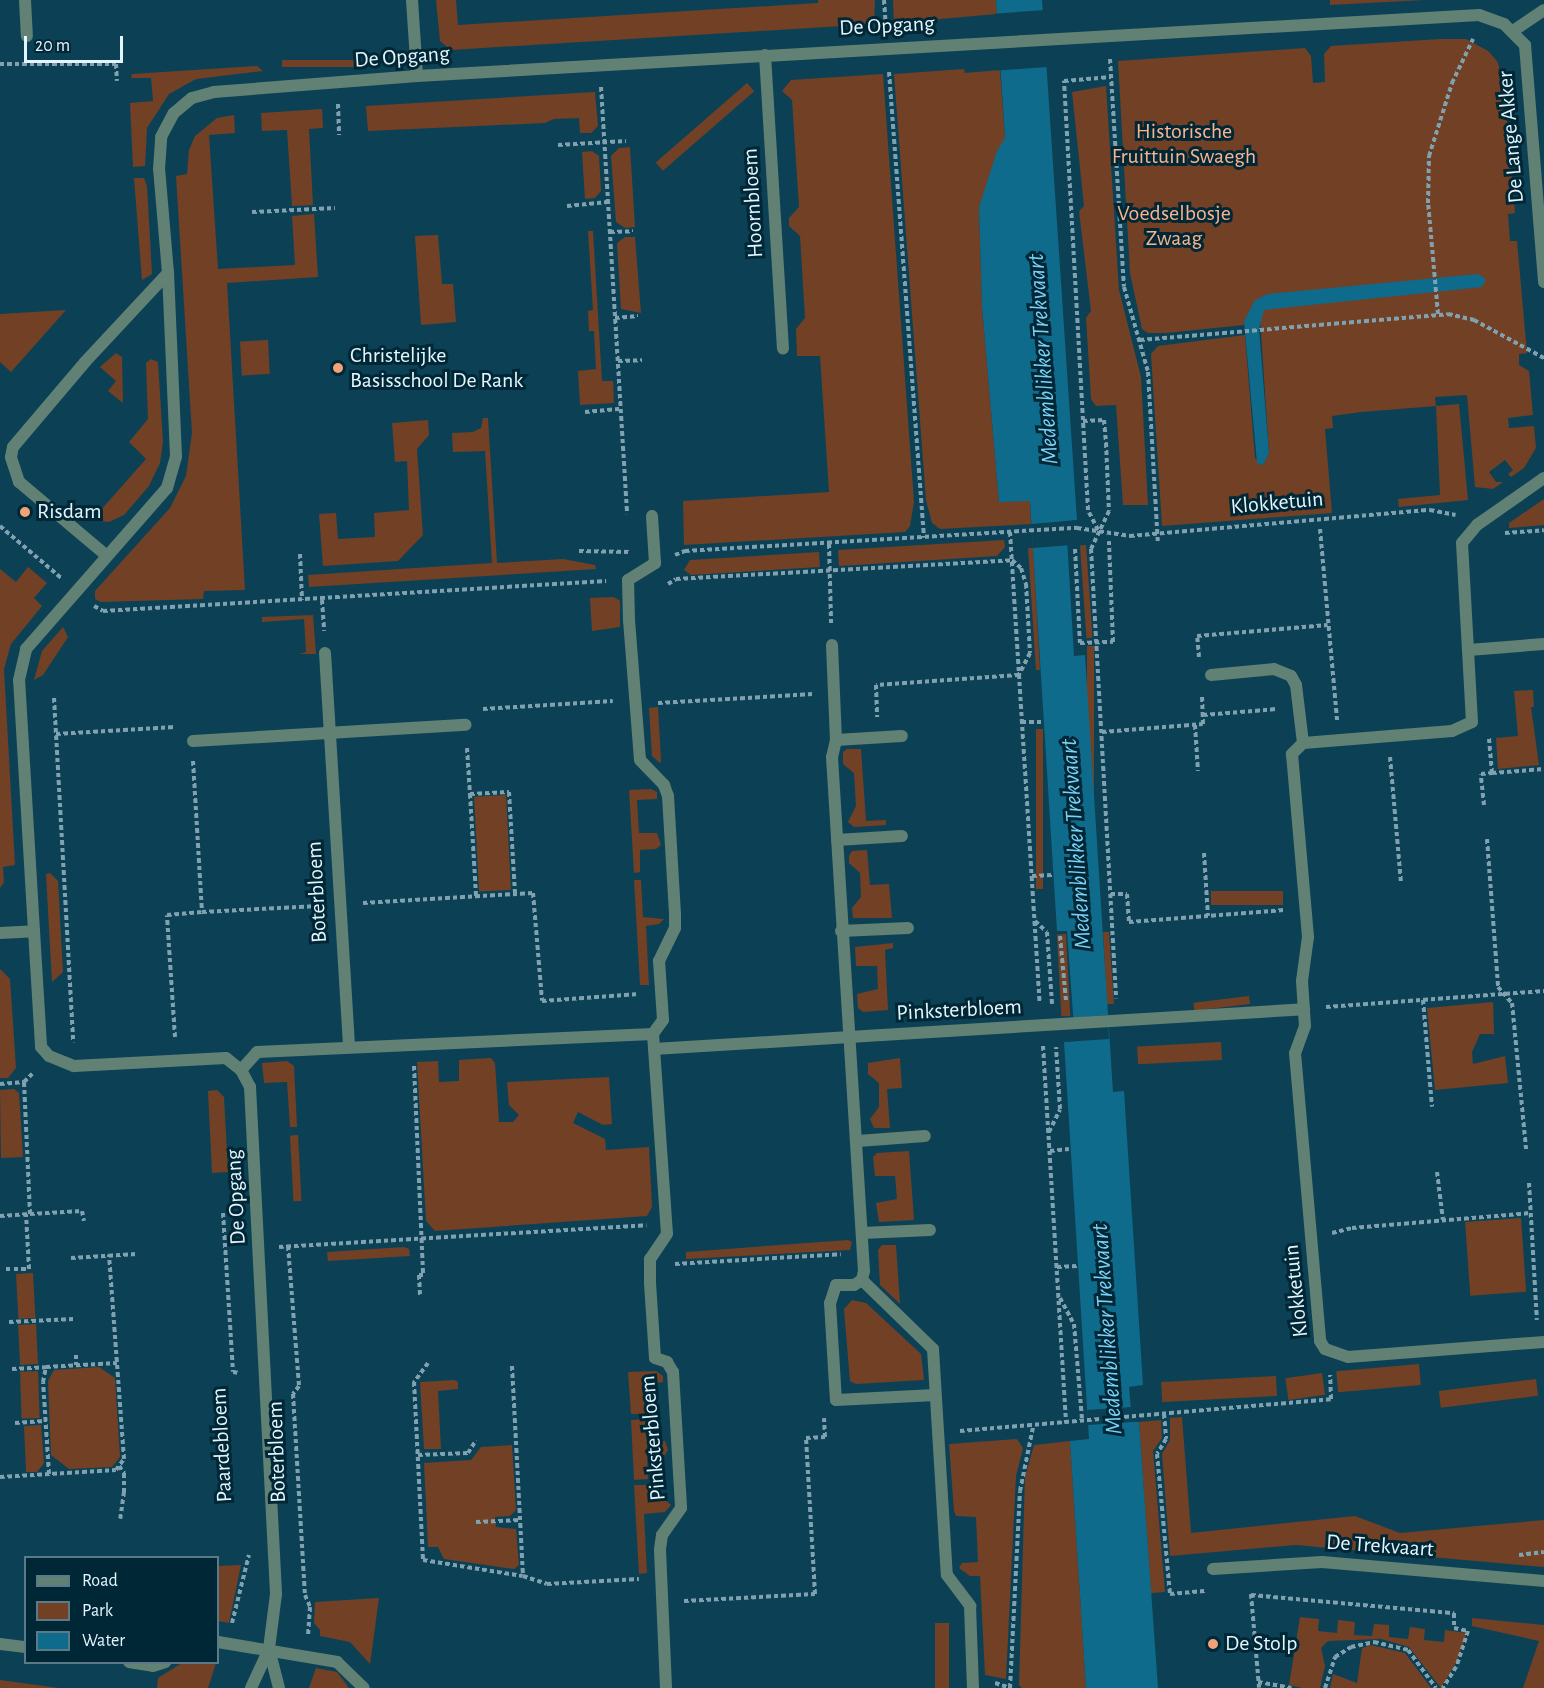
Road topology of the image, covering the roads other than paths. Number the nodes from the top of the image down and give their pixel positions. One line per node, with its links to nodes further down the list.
1 (25, 0): 5 (street)
2 (412, 0): 7 (street)
3 (1544, 10): 4 (street)
4 (1513, 31): 6 (street, De Opgang); 9 (street, De Lange Akker)
5 (27, 36)
6 (765, 55): 7 (street, De Opgang); 10 (street, Hoornbloem)
7 (417, 76): 8 (street, De Opgang)
8 (168, 273): 13 (street, De Opgang); 13 (street)
9 (1544, 282)
10 (783, 348)
11 (1544, 478): 16 (street)
12 (652, 516): 32 (street, Pinksterbloem)
13 (107, 556): 28 (street, De Opgang)
14 (1544, 644): 16 (street)
15 (832, 645): 22 (street)
16 (1469, 650): 24 (street)
17 (325, 653): 20 (street, Boterbloem)
18 (1206, 675): 24 (street, Klokketuin)
19 (466, 725): 20 (street)
20 (329, 734): 23 (street); 34 (street, Boterbloem)
21 (902, 736): 22 (street)
22 (836, 740): 26 (street)
23 (193, 741)
24 (1303, 743): 31 (street, Klokketuin)
25 (902, 836): 26 (street)
26 (837, 840): 29 (street)
27 (908, 928): 29 (street)
28 (34, 931): 30 (street); 36 (street, De Opgang)
29 (841, 931): 33 (street)
30 (0, 933)
31 (1304, 1009): 33 (street, Pinksterbloem); 42 (street, Klokketuin)
32 (653, 1034): 34 (street); 35 (street, Pinksterbloem)
33 (850, 1037): 35 (street, Pinksterbloem); 38 (street)
34 (349, 1047): 36 (street)
35 (654, 1049): 55 (street, Pinksterbloem)
36 (241, 1070): 49 (street, De Opgang)
37 (925, 1136): 38 (street)
38 (858, 1141): 40 (street)
39 (930, 1230): 40 (street)
40 (862, 1233): 41 (street)
41 (862, 1280): 43 (street); 43 (street)
42 (1541, 1340)
43 (935, 1395): 56 (street)
44 (1213, 1569): 45 (street, De Trekvaart)
45 (1544, 1581)
46 (222, 1643): 49 (street)
47 (0, 1644): 48 (street)
48 (24, 1647)
49 (269, 1649): 52 (street, De Opgang); 53 (street, De Opgang); 54 (street)
50 (141, 1664): 51 (street)
51 (159, 1664)
52 (251, 1688)
53 (279, 1688)
54 (364, 1688)
55 (666, 1688)
56 (973, 1688)

